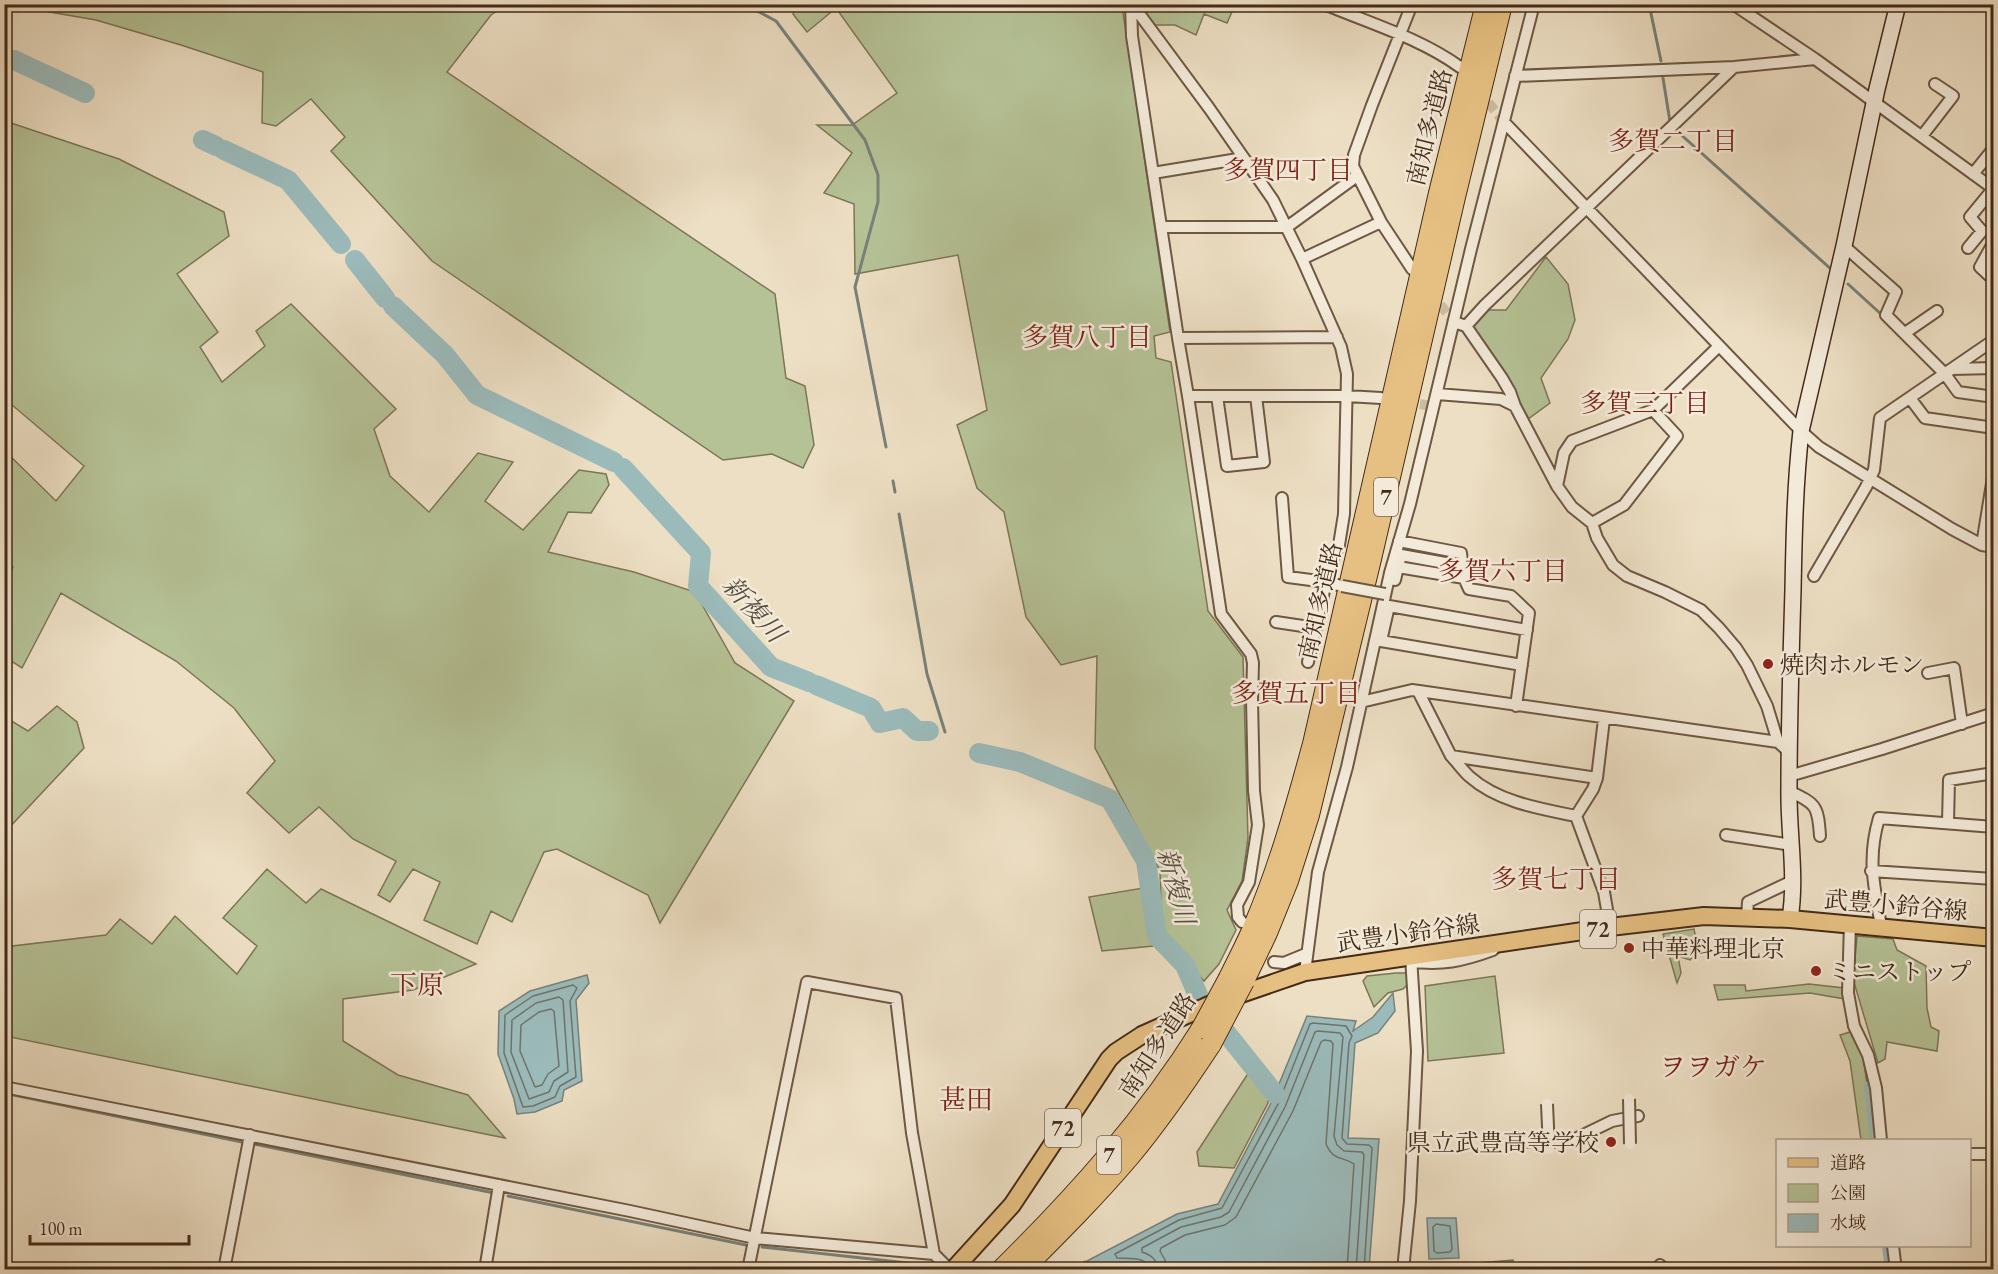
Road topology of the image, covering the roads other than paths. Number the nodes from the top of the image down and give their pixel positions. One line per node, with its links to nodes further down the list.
1 (1132, 4): 21 (street); 22 (street)
2 (1324, 4): 11 (street)
3 (1412, 4): 11 (street)
4 (1486, 4): 109 (highway, 南知多道路 / 7)
5 (1502, 4): 109 (highway, 南知多道路 / 7)
6 (1534, 4): 15 (street)
7 (1733, 4): 10 (street)
8 (1756, 4): 10 (street)
9 (1898, 4): 17 (street)
10 (1749, 14): 12 (street)
11 (1400, 35): 14 (street); 24 (street)
12 (1815, 59): 13 (street); 17 (street)
13 (1734, 66): 15 (street); 26 (street)
14 (1460, 67)
15 (1515, 76): 18 (street)
16 (1935, 84): 19 (street)
17 (1875, 102): 19 (street); 30 (street)
18 (1504, 122): 26 (street); 37 (street)
19 (1922, 136): 23 (street)
20 (1994, 148): 23 (street)
21 (1244, 158): 22 (street); 29 (street)
22 (1153, 173): 28 (street)
23 (1973, 174): 25 (street)
24 (1357, 176): 27 (street); 29 (street)
25 (1993, 189): 31 (street)
26 (1586, 208): 38 (street); 43 (street)
27 (1381, 222): 33 (street); 34 (street)
28 (1162, 227): 29 (street); 40 (street)
29 (1287, 227): 33 (street)
30 (1844, 246): 39 (street); 57 (street)
31 (1968, 248)
32 (1994, 249): 35 (street)
33 (1302, 259): 41 (street)
34 (1412, 269)
35 (1994, 280)
36 (1938, 311): 39 (street)
37 (1454, 322): 38 (street); 46 (street)
38 (1466, 326): 54 (street)
39 (1905, 333): 45 (street)
40 (1178, 338): 41 (street); 47 (street)
41 (1337, 338): 50 (street)
42 (1994, 340): 45 (street)
43 (1719, 346): 55 (street); 57 (street)
44 (1994, 368): 45 (street)
45 (1949, 371): 51 (street); 53 (street)
46 (1437, 394): 54 (street); 63 (street)
47 (1188, 396): 48 (street); 100 (street)
48 (1217, 396): 49 (street); 49 (street)
49 (1256, 396): 50 (street)
50 (1347, 396): 52 (street); 69 (street)
51 (1994, 397)
52 (1380, 398)
53 (1910, 398): 56 (street); 59 (street)
54 (1515, 406): 60 (street)
55 (1653, 410): 60 (street); 62 (street)
56 (1994, 428)
57 (1802, 431): 59 (street); 84 (street)
58 (1994, 471): 64 (street)
59 (1870, 479): 64 (street); 67 (street)
60 (1557, 486): 62 (street)
61 (1282, 498): 69 (street)
62 (1592, 523): 84 (street)
63 (1399, 541): 65 (street); 70 (street)
64 (1988, 546)
65 (1462, 566): 66 (street); 68 (street)
66 (1398, 567): 68 (street); 71 (street)
67 (1814, 576)
68 (1464, 578): 74 (street)
69 (1326, 582): 70 (street, bridge); 73 (street)
70 (1385, 594): 79 (street)
71 (1389, 606): 74 (street); 76 (street)
72 (1276, 622): 73 (street)
73 (1316, 628): 75 (street)
74 (1527, 630): 76 (street)
75 (1308, 662)
76 (1522, 665): 80 (street)
77 (1928, 673): 83 (street)
78 (1418, 691): 79 (street); 80 (street); 85 (street)
79 (1361, 702): 105 (street)
80 (1516, 706): 82 (street)
81 (1994, 713): 83 (street)
82 (1604, 718): 84 (street); 87 (street)
83 (1962, 724): 88 (street)
84 (1784, 747): 88 (street)
85 (1452, 756): 87 (street); 89 (street)
86 (1994, 773): 90 (street)
87 (1597, 778): 89 (street)
88 (1789, 783): 93 (street); 94 (street)
89 (1576, 816): 103 (street)
90 (1948, 823): 91 (street); 95 (street)
91 (1994, 827)
92 (1726, 835): 94 (street)
93 (1820, 836)
94 (1792, 845): 97 (street)
95 (1871, 871): 96 (street); 102 (street)
96 (1994, 879)
97 (1792, 881): 98 (street); 99 (street)
98 (1747, 916): 99 (main road, 武豊小鈴谷線 / 72); 103 (main road, 武豊小鈴谷線 / 72)
99 (1790, 919): 101 (main road, 武豊小鈴谷線 / 72)
100 (1242, 922)
101 (1850, 923): 102 (main road, 武豊小鈴谷線 / 72); 116 (street)
102 (1881, 926): 104 (main road, 武豊小鈴谷線 / 72)
103 (1610, 927): 106 (main road, 武豊小鈴谷線 / 72)
104 (1994, 938)
105 (1306, 954): 107 (street); 108 (street)
106 (1406, 960): 108 (main road, 武豊小鈴谷線 / 72); 132 (street)
107 (1274, 962)
108 (1305, 972): 110 (main road, 武豊小鈴谷線 / 72)
109 (1237, 980): 110 (highway, 南知多道路 / 7, bridge)
110 (1202, 1028): 129 (main road, 武豊小鈴谷線 / 72); 130 (highway, 南知多道路 / 7); 131 (highway, 南知多道路 / 7)
111 (4, 1087): 115 (street)
112 (1629, 1099): 118 (street, bridge)
113 (1548, 1104): 119 (street, bridge)
114 (1638, 1116): 117 (street)
115 (250, 1136): 122 (street); 126 (street)
116 (1881, 1139)
117 (1516, 1142)
118 (1630, 1144)
119 (1549, 1149)
120 (1971, 1154): 121 (street)
121 (1994, 1154)
122 (500, 1185): 123 (street); 127 (street)
123 (755, 1238): 125 (street); 125 (street); 128 (street)
124 (1893, 1247): 133 (street)
125 (934, 1254): 129 (street)
126 (224, 1269)
127 (485, 1269)
128 (748, 1269)
129 (951, 1269)
130 (1001, 1269)
131 (1022, 1269)
132 (1403, 1269)
133 (1896, 1269)

